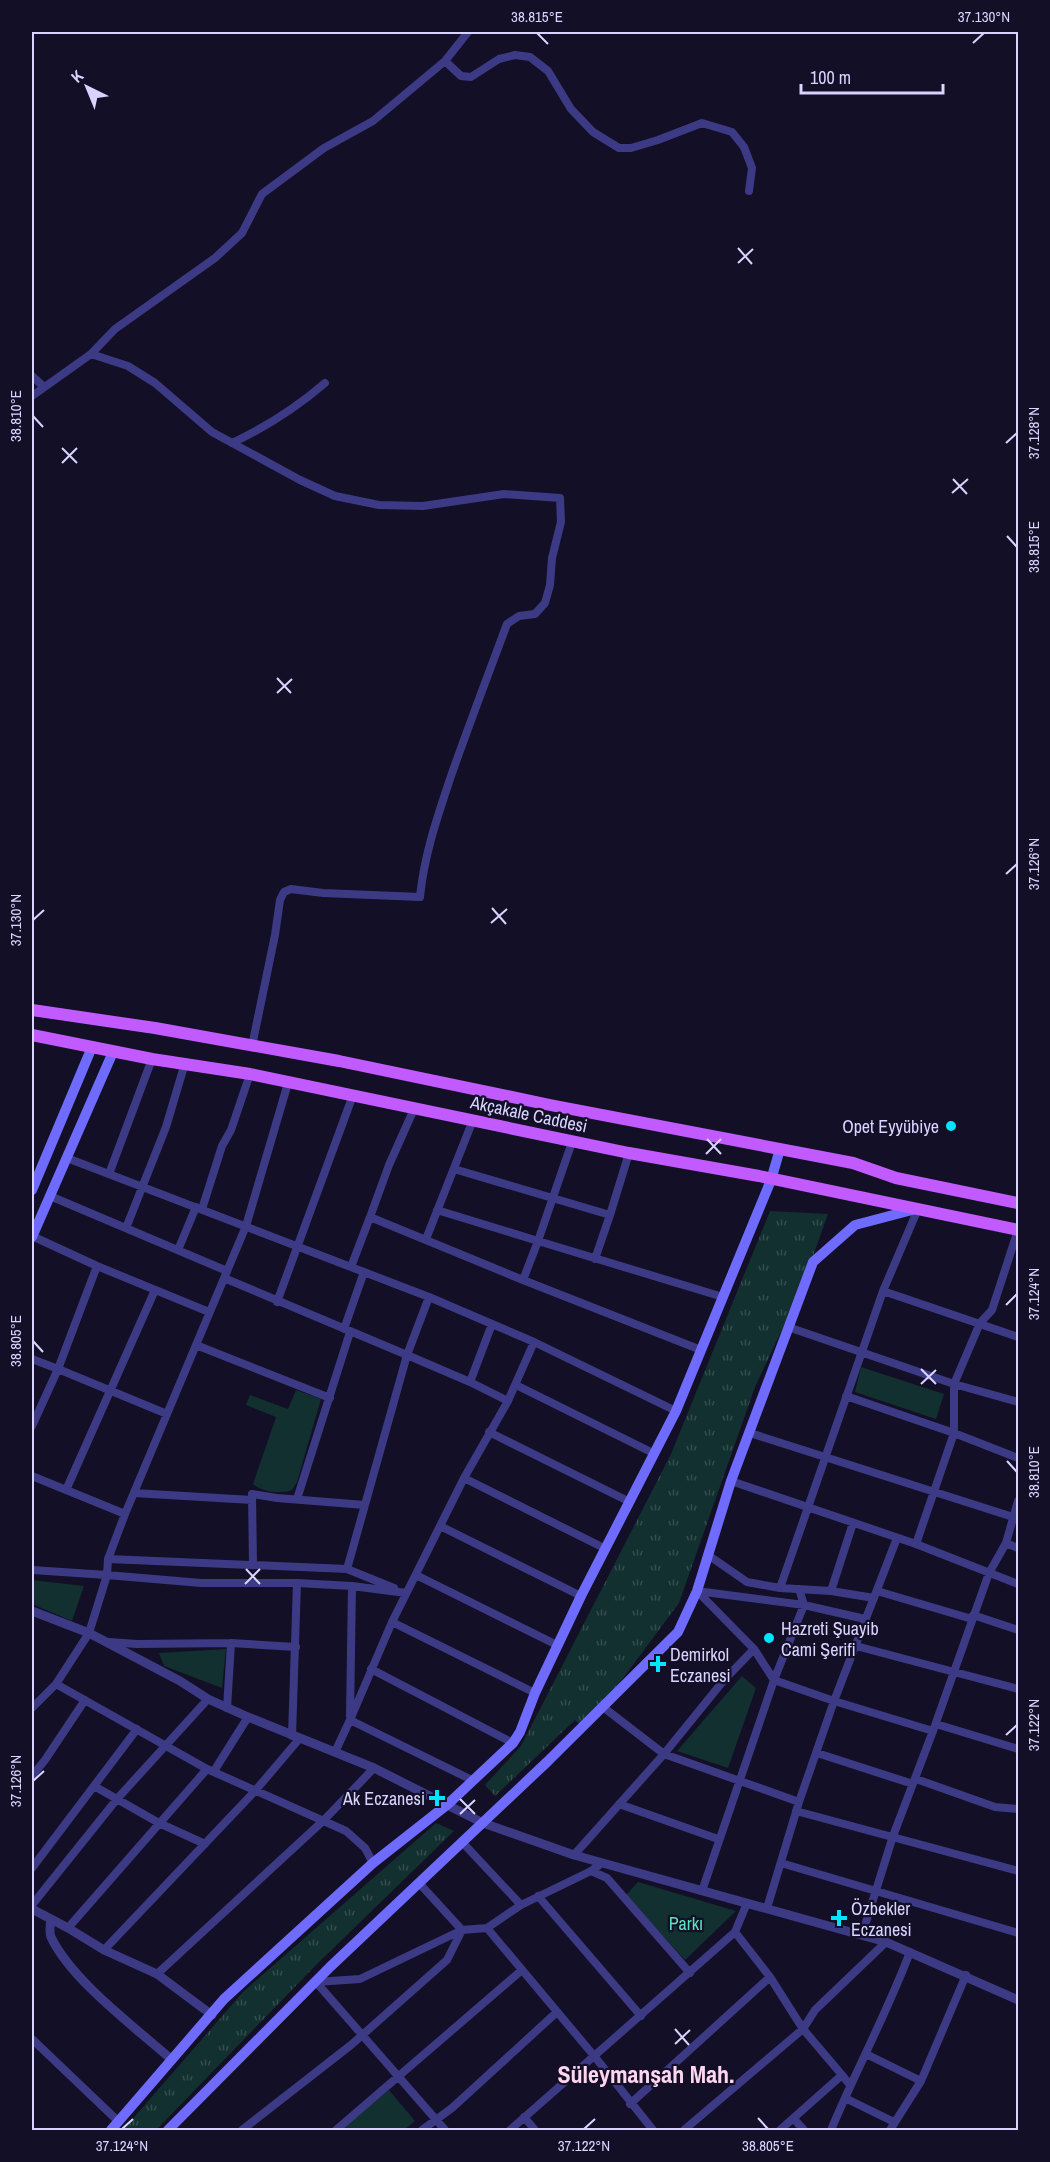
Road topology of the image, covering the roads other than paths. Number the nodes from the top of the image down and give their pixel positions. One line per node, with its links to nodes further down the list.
1 (468, 32): 2 (street)
2 (445, 61): 3 (street); 4 (street)
3 (749, 190)
4 (91, 354): 7 (street); 9 (street)
5 (32, 376): 7 (street)
6 (325, 383): 9 (street)
7 (44, 387): 8 (street)
8 (32, 396)
9 (232, 443): 12 (street)
10 (32, 1010): 12 (main road, Akçakale Caddesi)
11 (32, 1035): 13 (main road, Akçakale Caddesi)
12 (252, 1046): 23 (main road, Akçakale Caddesi)
13 (92, 1047): 14 (main road, Akçakale Caddesi); 30 (main road)
14 (113, 1052): 15 (main road, Akçakale Caddesi); 25 (main road)
15 (152, 1059): 16 (main road, Akçakale Caddesi); 27 (street)
16 (185, 1063): 17 (main road, Akçakale Caddesi); 29 (street)
17 (250, 1074): 18 (main road, Akçakale Caddesi); 34 (street)
18 (288, 1083): 19 (main road, Akçakale Caddesi); 39 (street)
19 (353, 1095): 20 (main road, Akçakale Caddesi); 45 (street)
20 (414, 1109): 21 (main road, Akçakale Caddesi); 38 (street)
21 (473, 1120): 22 (main road, Akçakale Caddesi); 26 (street)
22 (572, 1142): 24 (main road, Akçakale Caddesi); 32 (street)
23 (780, 1149): 28 (main road); 33 (main road, Akçakale Caddesi)
24 (629, 1153): 28 (main road, Akçakale Caddesi); 37 (street)
25 (67, 1158): 27 (street); 31 (main road)
26 (454, 1169): 32 (street); 36 (street)
27 (109, 1174): 29 (street)
28 (771, 1179): 35 (main road, Akçakale Caddesi); 55 (main road)
29 (144, 1187): 34 (street); 40 (street)
30 (32, 1190)
31 (50, 1196): 40 (street); 42 (main road)
32 (553, 1198): 37 (street); 44 (street)
33 (1018, 1203)
34 (199, 1208): 39 (street); 46 (street)
35 (918, 1209): 41 (main road, Akçakale Caddesi); 54 (street); 61 (main road)
36 (437, 1210): 43 (street); 44 (street)
37 (610, 1215): 47 (street)
38 (370, 1217): 43 (street); 49 (street)
39 (246, 1226): 45 (street); 51 (street)
40 (126, 1228): 46 (street)
41 (1018, 1230): 59 (street)
42 (32, 1237): 48 (street)
43 (426, 1239): 52 (street)
44 (537, 1241): 47 (street); 52 (street)
45 (299, 1246): 49 (street); 57 (street)
46 (178, 1250): 51 (street)
47 (595, 1259): 55 (street)
48 (97, 1266): 53 (street); 70 (street)
49 (351, 1267): 50 (street)
50 (364, 1272): 56 (street); 62 (street)
51 (225, 1275): 57 (street); 58 (street)
52 (523, 1280): 66 (street)
53 (155, 1290): 58 (street); 74 (street)
54 (883, 1291): 59 (street); 67 (street)
55 (723, 1297): 66 (main road)
56 (429, 1298): 60 (street); 68 (street)
57 (277, 1302): 62 (street)
58 (209, 1312): 65 (street)
59 (980, 1323): 63 (street); 72 (street)
60 (492, 1324): 64 (street); 71 (street)
61 (788, 1327): 67 (street); 83 (main road)
62 (347, 1330): 68 (street); 76 (street)
63 (1018, 1337)
64 (534, 1342): 73 (street); 79 (street)
65 (196, 1346): 76 (street); 80 (street)
66 (701, 1350): 79 (main road)
67 (863, 1352): 72 (street); 75 (street)
68 (407, 1355): 71 (street); 98 (street)
69 (32, 1359): 70 (street)
70 (58, 1369): 74 (street); 81 (street)
71 (470, 1383): 77 (street)
72 (954, 1384): 78 (street); 84 (street)
73 (516, 1385): 77 (street); 85 (street)
74 (110, 1390): 80 (street); 91 (street)
75 (846, 1396): 84 (street); 86 (street)
76 (330, 1398): 94 (street)
77 (508, 1401): 82 (street)
78 (1018, 1402)
79 (676, 1411): 85 (main road)
80 (167, 1414): 93 (street)
81 (32, 1426)
82 (489, 1432): 89 (street); 97 (street)
83 (750, 1433): 86 (street); 90 (main road)
84 (954, 1433): 87 (street); 92 (street)
85 (655, 1454): 97 (main road)
86 (825, 1458): 92 (street); 99 (street)
87 (1018, 1458)
88 (32, 1476): 91 (street)
89 (464, 1478): 103 (street); 108 (street)
90 (731, 1481): 99 (street); 109 (main road)
91 (66, 1490): 100 (street)
92 (932, 1491): 101 (street); 106 (street)
93 (134, 1493): 95 (street); 100 (street)
94 (297, 1498): 95 (street); 98 (street)
95 (252, 1500): 111 (street)
96 (1018, 1501): 101 (street)
97 (630, 1502): 108 (main road)
98 (365, 1505): 112 (street)
99 (807, 1508): 102 (street); 120 (street)
100 (125, 1514): 110 (street)
101 (1013, 1516): 105 (street)
102 (853, 1523): 104 (street); 123 (street)
103 (440, 1526): 116 (street); 126 (street)
104 (897, 1538): 106 (street); 125 (street)
105 (1006, 1543): 107 (street); 114 (street)
106 (916, 1544): 114 (street)
107 (1018, 1548)
108 (606, 1549): 126 (main road)
109 (708, 1555): 120 (street); 122 (main road)
110 (108, 1559): 111 (street); 115 (street)
111 (253, 1564): 112 (street)
112 (346, 1569): 124 (street)
113 (32, 1570): 115 (street)
114 (989, 1573): 118 (street); 129 (street)
115 (107, 1575): 117 (street); 133 (street)
116 (416, 1575): 124 (street); 136 (street)
117 (297, 1583): 119 (street); 138 (street)
118 (1018, 1584)
119 (352, 1586): 124 (street); 153 (street)
120 (780, 1588): 121 (street)
121 (799, 1589): 123 (street); 127 (street)
122 (697, 1591): 127 (street); 139 (street); 149 (main road)
123 (831, 1591): 125 (street)
124 (406, 1593): 131 (street)
125 (876, 1594): 129 (street); 130 (street)
126 (581, 1596): 136 (main road)
127 (804, 1605): 130 (street); 142 (street)
128 (32, 1611): 133 (street)
129 (973, 1617): 132 (street); 141 (street)
130 (865, 1619): 137 (street)
131 (392, 1622): 140 (street); 145 (street)
132 (1018, 1630)
133 (89, 1633): 134 (street); 143 (street)
134 (104, 1642): 135 (street); 146 (street)
135 (231, 1643): 138 (street); 151 (street)
136 (557, 1645): 145 (main road)
137 (856, 1646): 141 (street); 148 (street)
138 (296, 1647): 156 (street)
139 (754, 1649): 142 (street); 162 (street)
140 (371, 1669): 153 (street); 157 (street)
141 (954, 1672): 144 (street); 154 (street)
142 (774, 1680): 148 (street); 168 (street)
143 (56, 1684): 147 (street); 150 (street)
144 (1018, 1689)
145 (535, 1693): 157 (main road)
146 (208, 1699): 151 (street); 158 (street)
147 (85, 1700): 155 (street); 163 (street)
148 (834, 1701): 154 (street); 161 (street)
149 (603, 1707): 162 (street); 180 (main road)
150 (32, 1708)
151 (227, 1708): 152 (street)
152 (248, 1718): 156 (street); 165 (street)
153 (350, 1720): 160 (street); 167 (street)
154 (935, 1728): 159 (street); 169 (street)
155 (137, 1729): 158 (street); 170 (street)
156 (296, 1737): 160 (street); 171 (street)
157 (513, 1743): 167 (main road)
158 (166, 1746): 165 (street); 172 (street)
159 (1018, 1749)
160 (335, 1752): 164 (street)
161 (817, 1753): 169 (street); 173 (street)
162 (664, 1754): 168 (street); 175 (street)
163 (35, 1764): 166 (street)
164 (374, 1768): 174 (street); 178 (street)
165 (211, 1770): 171 (street); 179 (street)
166 (32, 1776)
167 (472, 1780): 174 (main road)
168 (739, 1781): 173 (street); 182 (street)
169 (914, 1781): 176 (street); 181 (street)
170 (94, 1786): 172 (street); 189 (street)
171 (255, 1791): 178 (street); 184 (street)
172 (117, 1799): 179 (street); 198 (street)
173 (799, 1802): 177 (street)
174 (448, 1804): 180 (street); 186 (main road)
175 (619, 1804): 182 (street); 185 (street)
176 (1018, 1809)
177 (796, 1811): 181 (street); 188 (street)
178 (324, 1820): 186 (street); 212 (street)
179 (159, 1823): 184 (street); 201 (street)
180 (483, 1823): 183 (main road); 185 (street)
181 (894, 1836): 191 (street); 194 (street)
182 (718, 1839): 193 (street)
183 (462, 1842): 192 (main road); 197 (street)
184 (205, 1844): 208 (street)
185 (574, 1855): 187 (street)
186 (374, 1863): 218 (main road)
187 (602, 1863): 190 (street); 193 (street)
188 (781, 1863): 194 (street); 199 (street)
189 (32, 1868)
190 (591, 1870): 195 (street); 211 (street)
191 (1018, 1871)
192 (419, 1883): 203 (street); 215 (main road)
193 (702, 1891): 196 (street)
194 (877, 1891): 205 (street); 206 (street)
195 (538, 1896): 197 (street); 219 (street)
196 (747, 1903): 199 (street); 204 (street)
197 (521, 1905): 202 (street)
198 (32, 1907): 200 (street)
199 (767, 1908): 206 (street)
200 (51, 1919): 201 (street); 225 (street)
201 (68, 1928): 208 (street)
202 (487, 1928): 203 (street); 210 (street)
203 (462, 1930): 215 (street); 221 (street)
204 (735, 1932): 211 (street); 214 (street)
205 (1018, 1933)
206 (862, 1935): 207 (street)
207 (886, 1942): 209 (street); 220 (street)
208 (104, 1950): 212 (street)
209 (910, 1952): 213 (street); 223 (street)
210 (522, 1970): 217 (street); 227 (street)
211 (690, 1972): 219 (street)
212 (157, 1974): 218 (street)
213 (966, 1975): 216 (street); 228 (street)
214 (770, 1977): 220 (street); 231 (street)
215 (316, 1982): 221 (street); 237 (main road)
216 (1018, 2000)
217 (557, 2012): 224 (street); 234 (street)
218 (212, 2015): 225 (main road)
219 (641, 2016): 224 (street)
220 (803, 2030): 226 (street); 245 (street)
221 (363, 2035): 227 (street); 238 (street)
222 (33, 2044): 236 (street)
223 (866, 2054): 228 (street); 229 (street)
224 (595, 2056): 231 (street); 232 (street)
225 (172, 2061): 236 (main road)
226 (842, 2075): 229 (street); 233 (street)
227 (398, 2078): 234 (street); 239 (street)
228 (921, 2081): 235 (street)
229 (850, 2085): 230 (street)
230 (845, 2098): 235 (street); 248 (street)
231 (630, 2104): 244 (street)
232 (524, 2117): 242 (street); 243 (street)
233 (794, 2119): 246 (street); 247 (street)
234 (436, 2120): 240 (street); 241 (street)
235 (894, 2122): 249 (street)
236 (115, 2126)
237 (168, 2130)
238 (242, 2130)
239 (336, 2130)
240 (422, 2130)
241 (445, 2130)
242 (510, 2130)
243 (535, 2130)
244 (653, 2130)
245 (684, 2130)
246 (780, 2130)
247 (804, 2130)
248 (831, 2130)
249 (890, 2130)

